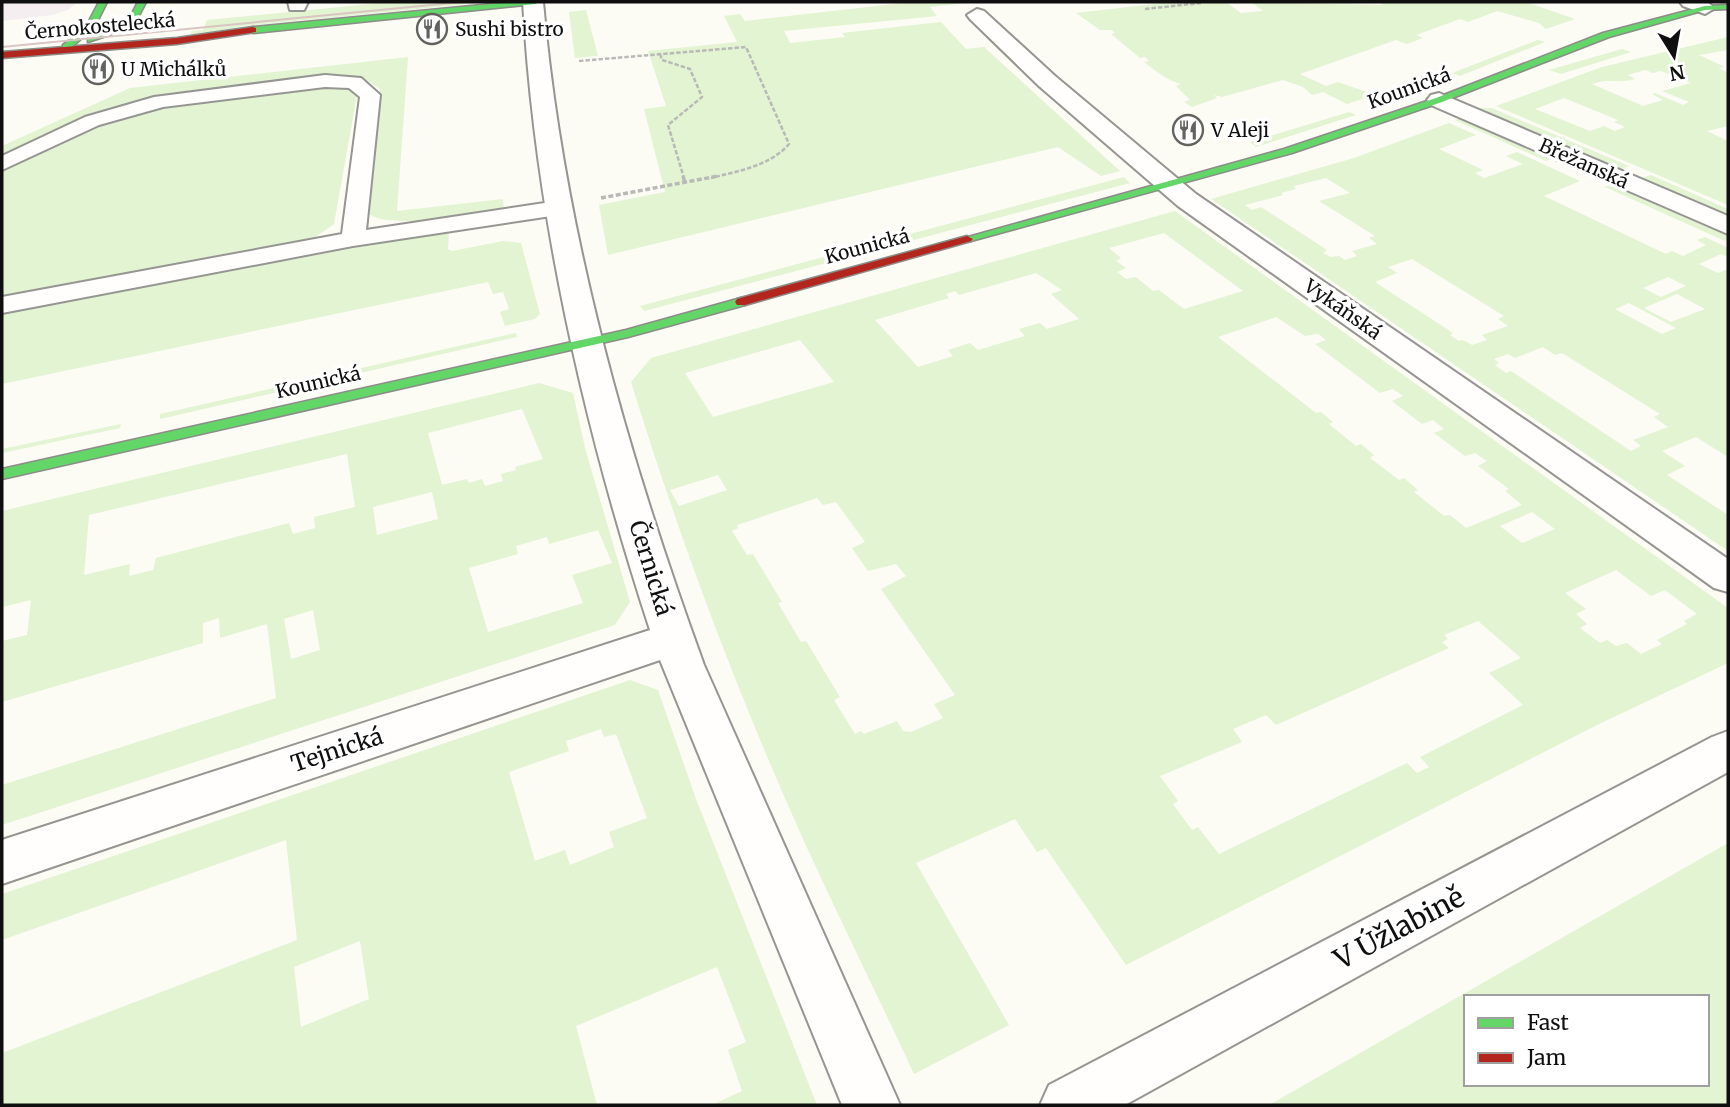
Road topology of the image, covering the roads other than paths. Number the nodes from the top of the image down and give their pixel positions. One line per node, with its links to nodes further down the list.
1 (103, 2): 8 (street)
2 (142, 2): 7 (street)
3 (534, 2): 10 (street, Černokostelecká); 16 (street, Černická)
4 (1698, 5): 5 (street, Kounická); 13 (street, Kounická)
5 (1728, 7)
6 (977, 15): 15 (street, Vykáňská)
7 (139, 21): 8 (street, Černokostelecká); 10 (street)
8 (91, 26): 9 (street, Černokostelecká); 10 (street)
9 (65, 28)
10 (65, 49): 11 (street, Černokostelecká); 12 (street)
11 (2, 55)
12 (11, 73)
13 (1439, 100): 15 (street, Kounická); 17 (street, Břežanská)
14 (2, 164): 18 (lane)
15 (1170, 186): 20 (street, Kounická); 22 (street, Vykáňská)
16 (558, 208): 18 (lane); 20 (street, Černická)
17 (1728, 226)
18 (353, 239): 19 (lane)
19 (2, 305)
20 (585, 343): 21 (street, Kounická); 23 (street, Černická)
21 (2, 474)
22 (1728, 578)
23 (673, 639): 25 (street, Tejnická); 26 (street, Černická)
24 (1728, 750): 27 (street, V Úžlabině)
25 (2, 862)
26 (871, 1105)
27 (1069, 1105)

